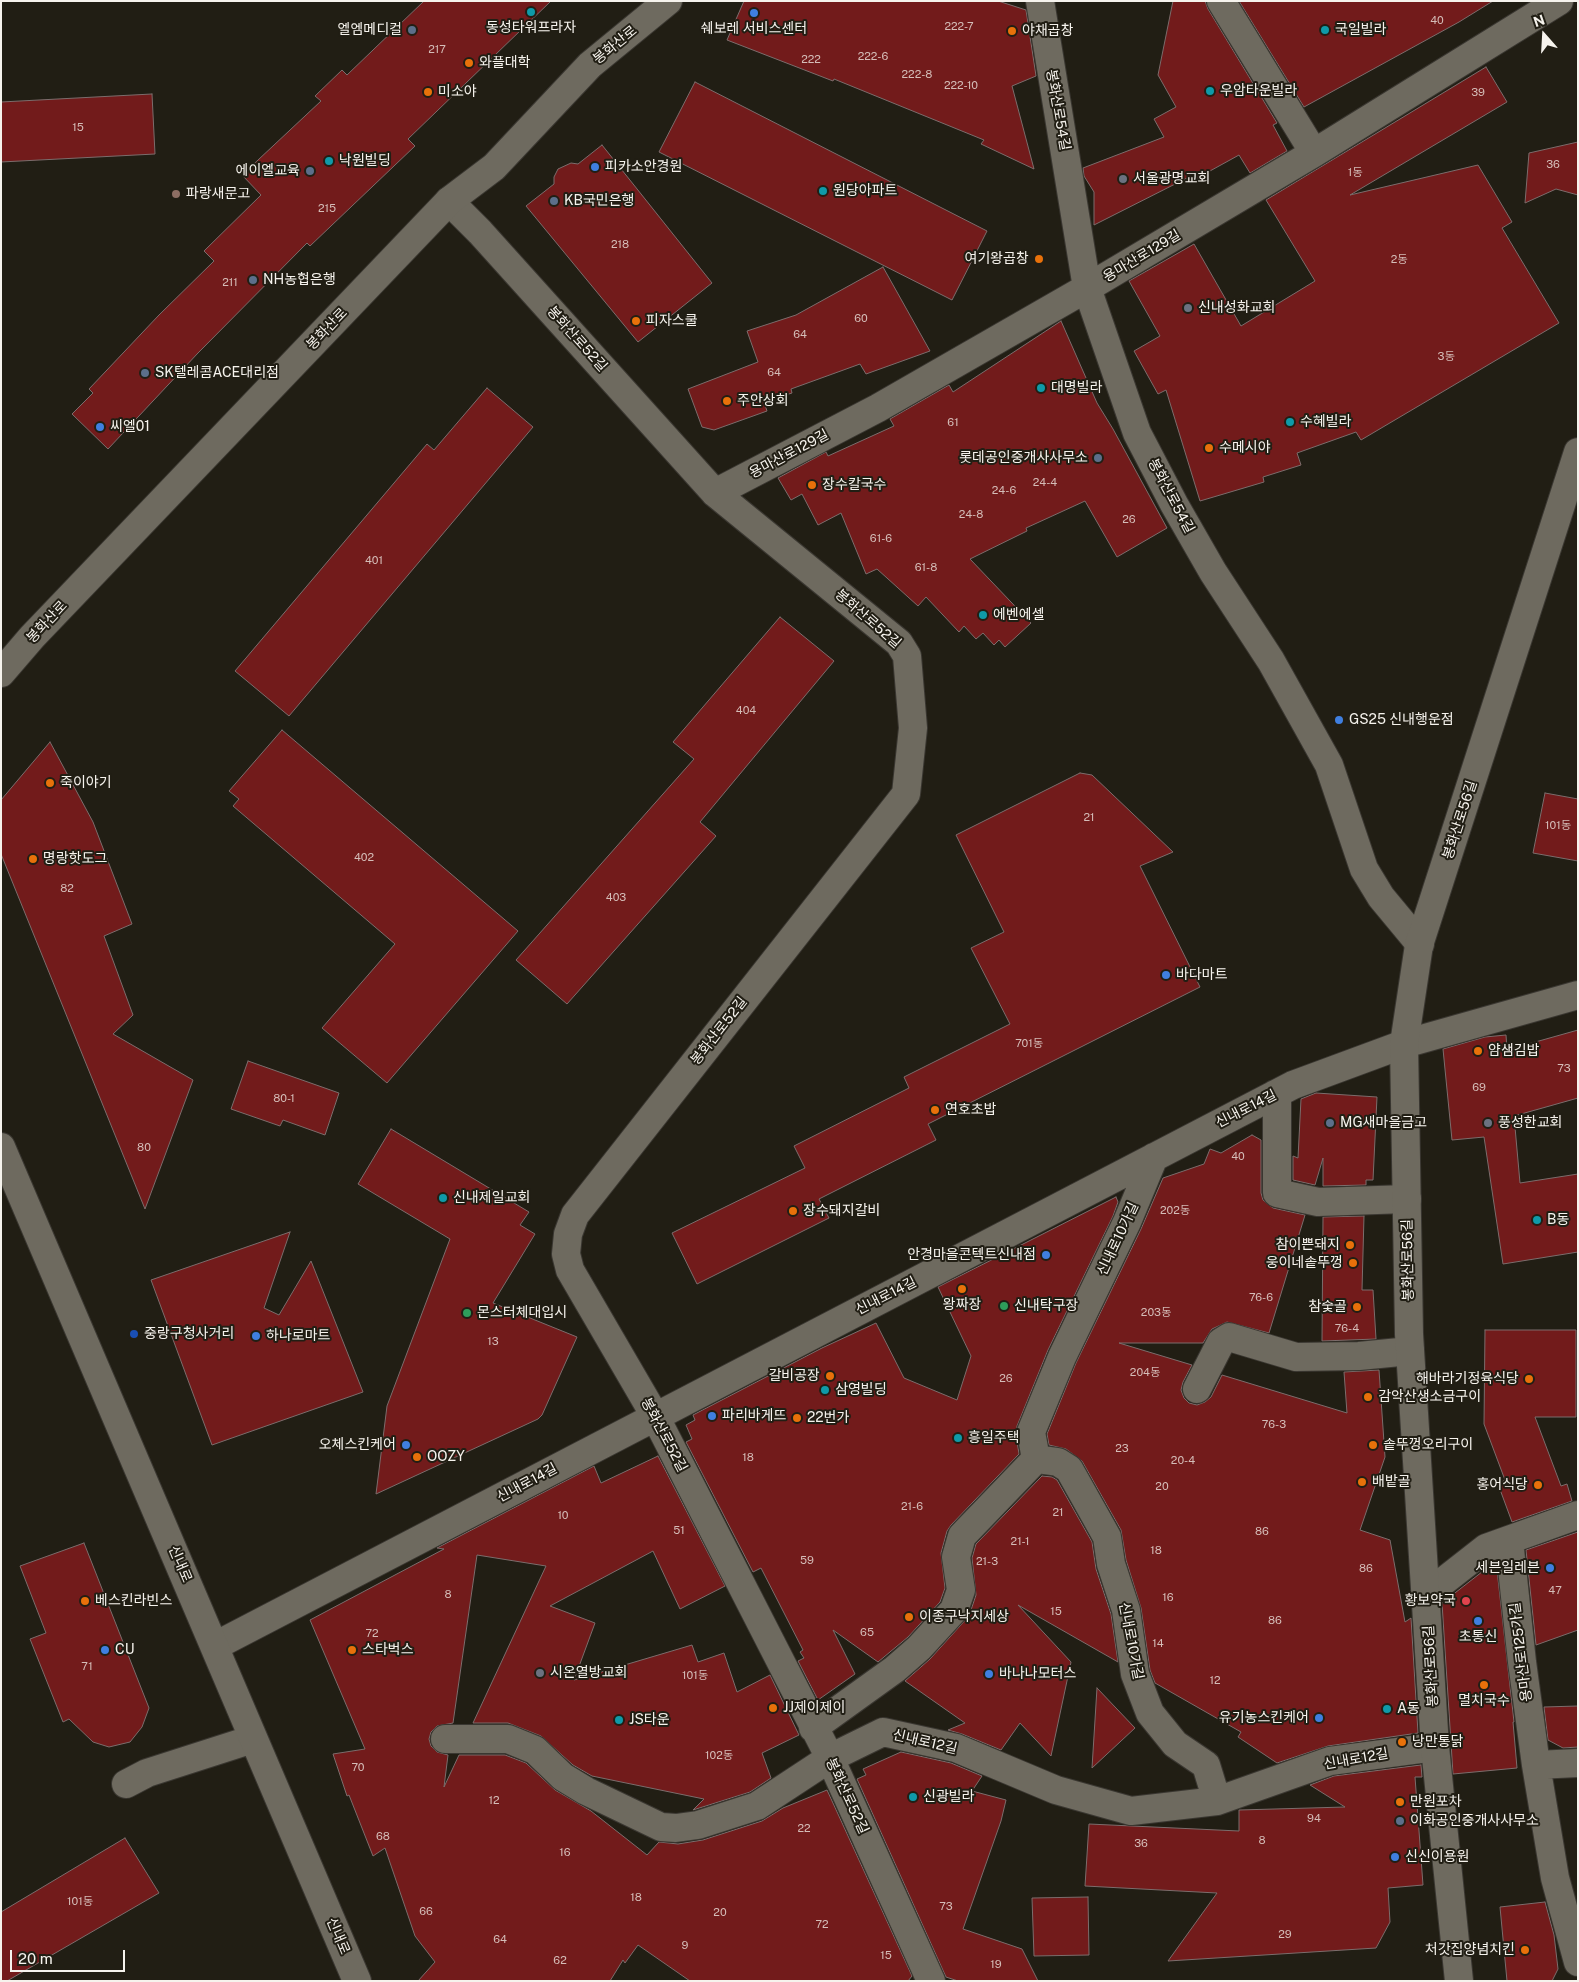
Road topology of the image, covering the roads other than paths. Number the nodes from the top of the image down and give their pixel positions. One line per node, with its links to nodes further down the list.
1 (668, 1): 6 (street, 봉화산로)
2 (1040, 1): 7 (street, 봉화산로54길)
3 (1221, 1): 5 (street)
4 (1559, 1): 5 (street, 용마산로129길)
5 (1314, 153): 7 (street, 용마산로129길)
6 (449, 201): 9 (street, 봉화산로52길); 10 (street, 봉화산로)
7 (1087, 288): 9 (street, 용마산로129길); 11 (street, 봉화산로54길)
8 (1578, 452): 11 (street, 봉화산로56길)
9 (715, 493): 20 (street, 봉화산로52길)
10 (1, 673)
11 (1420, 944): 13 (street, 봉화산로56길)
12 (1578, 995): 13 (street, 신내로14길)
13 (1404, 1044): 14 (street, 신내로14길); 17 (street, 봉화산로56길)
14 (1275, 1094): 16 (street, 신내로14길); 17 (street, 봉화산로56길)
15 (1, 1147): 25 (street, 신내로)
16 (1154, 1157): 20 (street, 신내로14길); 21 (street, 신내로10가길)
17 (1407, 1199): 18 (street, 봉화산로56길)
18 (1410, 1351): 19 (street); 24 (street, 봉화산로56길)
19 (1197, 1389)
20 (655, 1416): 25 (street, 신내로14길); 26 (street, 봉화산로52길)
21 (1036, 1459): 26 (street); 34 (street, 신내로10가길)
22 (1578, 1515): 23 (street)
23 (1509, 1540): 24 (street); 32 (street, 용마산로125가길)
24 (1426, 1595): 29 (street, 봉화산로56길)
25 (215, 1646): 27 (street, 신내로)
26 (813, 1728): 30 (street, 봉화산로52길)
27 (253, 1739): 33 (street); 36 (street, 신내로)
28 (445, 1739): 30 (street, 신내로12길)
29 (1435, 1747): 34 (street, 신내로12길); 38 (street, 봉화산로56길)
30 (830, 1758): 34 (street, 신내로12길); 37 (street, 봉화산로52길)
31 (1578, 1763): 32 (street)
32 (1536, 1765): 35 (street, 용마산로125가길)
33 (126, 1784)
34 (1217, 1801)
35 (1578, 1962): 39 (street)
36 (357, 1981)
37 (931, 1981)
38 (1459, 1981)
39 (1566, 1981)

